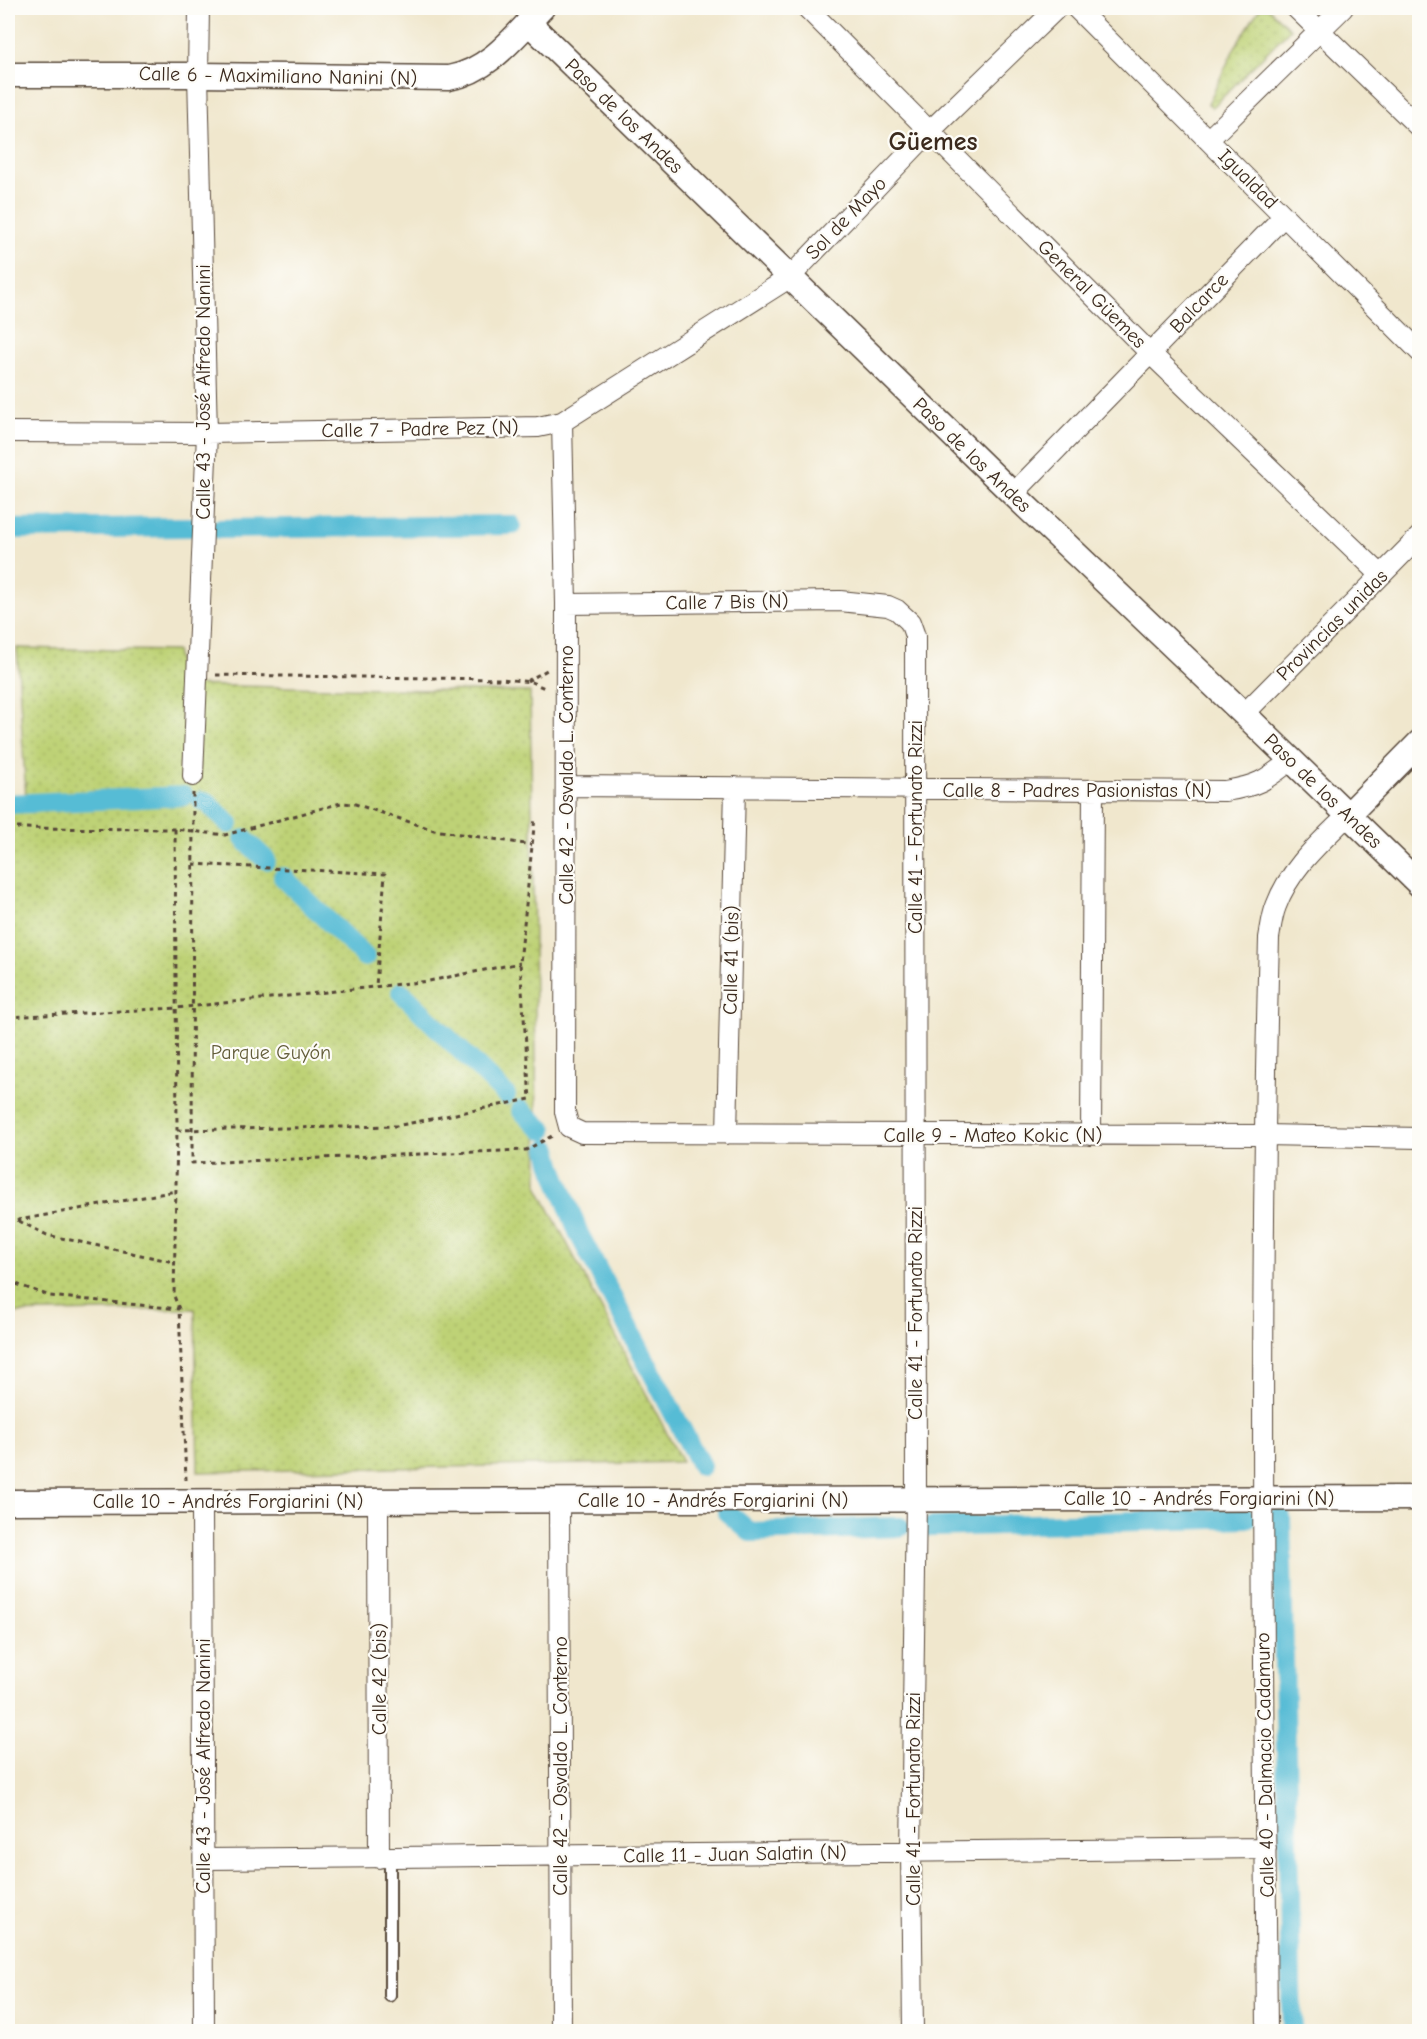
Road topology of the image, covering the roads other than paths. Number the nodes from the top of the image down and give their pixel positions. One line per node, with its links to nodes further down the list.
1 (199, 8): 10 (street, Calle 43 - José Alfredo Nanini)
2 (807, 8): 12 (street, General Güemes)
3 (1058, 8): 12 (street, Sol de Mayo)
4 (1076, 8): 13 (street, Igualdad)
5 (1296, 8): 8 (street)
6 (1343, 8): 8 (street)
7 (535, 15): 10 (street, Calle 6 - Maximiliano Nanini (N)); 15 (street, Paso de los Andes)
8 (1320, 30): 11 (street); 13 (street)
9 (8, 75): 10 (street, Calle 6 - Maximiliano Nanini (N))
10 (198, 75): 20 (street, Calle 43 - José Alfredo Nanini)
11 (1419, 128)
12 (931, 130): 15 (street, Sol de Mayo); 17 (street, General Güemes)
13 (1208, 140): 14 (street, Igualdad)
14 (1284, 216): 16 (street, Igualdad); 17 (street, Balcarce)
15 (789, 278): 18 (street, Calle 7 - Padre Pez (N)); 21 (street, Paso de los Andes)
16 (1419, 352)
17 (1150, 353): 21 (street, Balcarce); 23 (street, General Güemes)
18 (562, 422): 20 (street, Calle 7 - Padre Pez (N)); 24 (street, Calle 42 - Osvaldo L. Conterno)
19 (8, 432): 20 (street, Calle 7 - Padre Pez (N))
20 (207, 433): 29 (street, Calle 43 - José Alfredo Nanini)
21 (1013, 494): 26 (street, Paso de los Andes)
22 (1419, 536): 23 (street, Provincias unidas)
23 (1381, 575): 26 (street, Provincias unidas)
24 (566, 604): 25 (street, Calle 7 Bis (N)); 30 (street, Calle 42 - Osvaldo L. Conterno)
25 (888, 606): 32 (street, Calle 41 - Fortunato Rizzi)
26 (1244, 714): 28 (street, Paso de los Andes)
27 (1419, 742): 34 (street)
28 (1291, 760): 33 (street, Calle 8 - Padres Pasionistas (N)); 34 (street, Paso de los Andes)
29 (193, 776)
30 (566, 786): 31 (street, Calle 8 - Padres Pasionistas (N)); 36 (street, Calle 42 - Osvaldo L. Conterno)
31 (735, 787): 32 (street, Calle 8 - Padres Pasionistas (N)); 37 (street, Calle 41 (bis))
32 (915, 788): 33 (street, Calle 8 - Padres Pasionistas (N)); 38 (street, Calle 41 - Fortunato Rizzi)
33 (1093, 789): 39 (street)
34 (1348, 815): 35 (street, Paso de los Andes); 40 (street, Calle 40 - Dalmacio Cadamuro)
35 (1419, 885)
36 (569, 1127): 37 (street, Calle 9 - Mateo Kokic (N))
37 (726, 1134): 38 (street, Calle 9 - Mateo Kokic (N))
38 (914, 1135): 39 (street, Calle 9 - Mateo Kokic (N)); 44 (street, Calle 41 - Fortunato Rizzi)
39 (1091, 1135): 40 (street, Calle 9 - Mateo Kokic (N))
40 (1264, 1135): 41 (street, Calle 9 - Mateo Kokic (N)); 42 (street, Calle 40 - Dalmacio Cadamuro)
41 (1419, 1138)
42 (1263, 1498): 43 (street, Calle 10 - Andrés Forgiarini (N)); 44 (street, Calle 10 - Andrés Forgiarini (N)); 49 (street, Calle 40 - Dalmacio Cadamuro)
43 (1419, 1498)
44 (916, 1499): 45 (street, Calle 10 - Andrés Forgiarini (N)); 50 (street, Calle 41 - Fortunato Rizzi)
45 (559, 1500): 47 (street, Calle 10 - Andrés Forgiarini (N)); 51 (street, Calle 42 - Osvaldo L. Conterno)
46 (194, 1501): 47 (street, Calle 10 - Andrés Forgiarini (N)); 48 (street, Calle 10 - Andrés Forgiarini (N)); 53 (street, Calle 43 - José Alfredo Nanini)
47 (378, 1501): 52 (street, Calle 42 (bis))
48 (8, 1502)
49 (1266, 1848): 50 (street, Calle 11 - Juan Salatin (N)); 58 (street, Calle 40 - Dalmacio Cadamuro)
50 (911, 1852): 51 (street, Calle 11 - Juan Salatin (N)); 57 (street, Calle 41 - Fortunato Rizzi)
51 (560, 1856): 52 (street, Calle 11 - Juan Salatin (N)); 56 (street, Calle 42 - Osvaldo L. Conterno)
52 (384, 1858): 53 (street, Calle 11 - Juan Salatin (N)); 54 (lane)
53 (204, 1859): 55 (street, Calle 43 - José Alfredo Nanini)
54 (390, 1996)
55 (204, 2031)
56 (561, 2031)
57 (913, 2031)
58 (1267, 2031)

